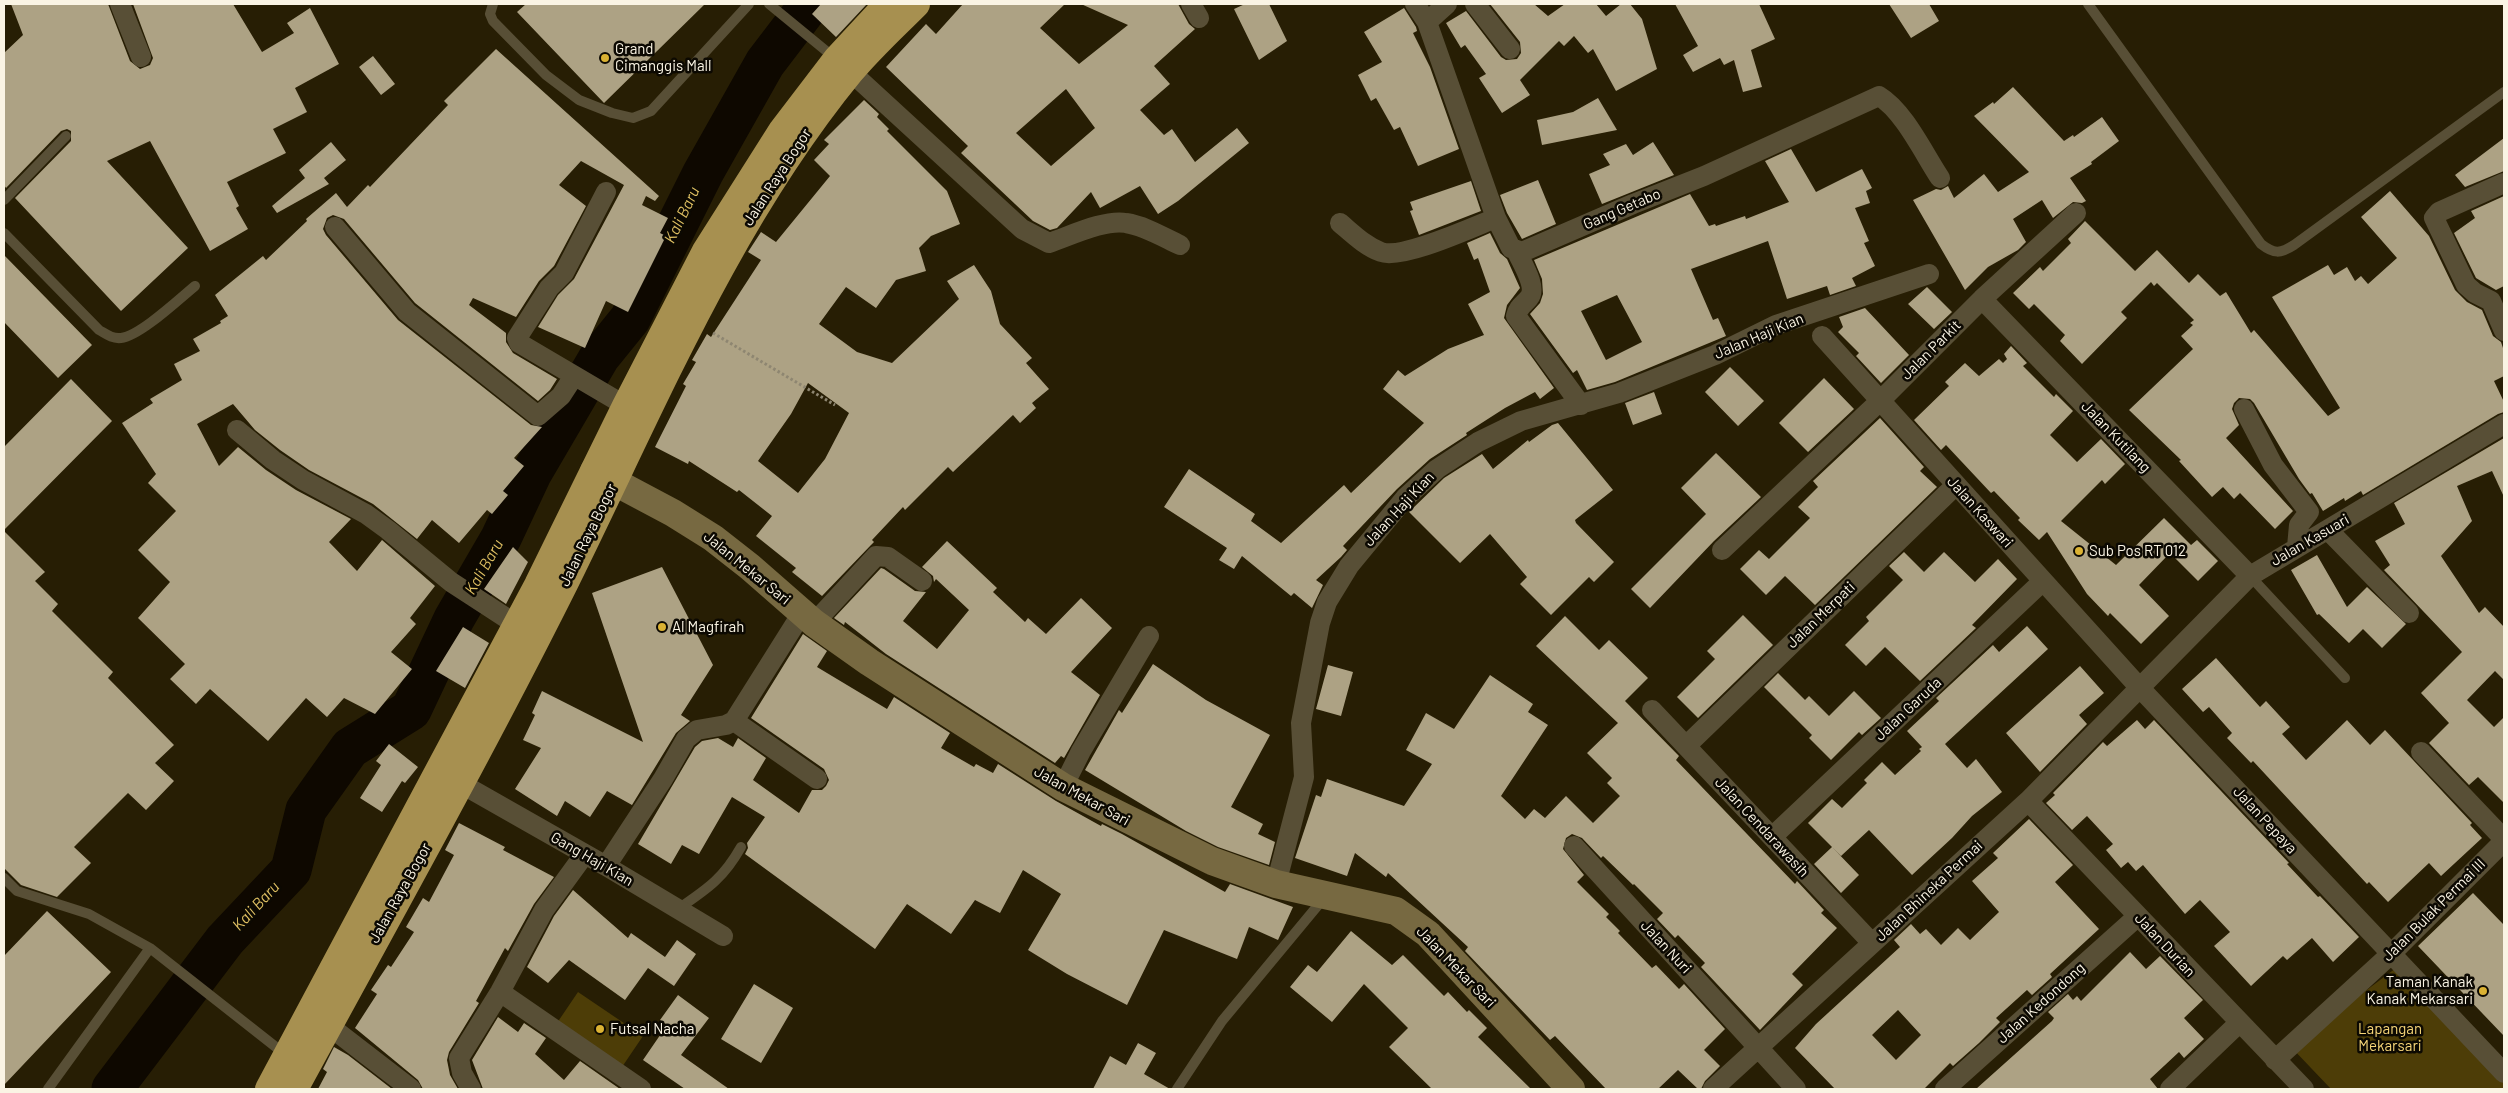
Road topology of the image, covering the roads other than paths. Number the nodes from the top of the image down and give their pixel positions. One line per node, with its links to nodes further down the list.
1 (120, 4): 13 (street)
2 (492, 4): 3 (lane)
3 (749, 4)
4 (769, 4): 14 (lane)
5 (888, 4): 14 (highway, Jalan Raya Bogor)
6 (916, 4): 14 (highway, Jalan Raya Bogor)
7 (1416, 4): 11 (street)
8 (1447, 4): 11 (street)
9 (1475, 4): 12 (street)
10 (2088, 4): 15 (lane)
11 (1427, 22): 22 (street)
12 (1510, 50)
13 (141, 57)
14 (836, 59): 26 (street); 36 (highway, Jalan Raya Bogor); 40 (highway, Jalan Raya Bogor)
15 (2504, 92)
16 (66, 136): 20 (lane)
17 (1940, 178): 27 (street, Gang Getabo)
18 (2504, 183): 31 (street)
19 (606, 192): 33 (street)
20 (4, 200)
21 (2076, 213): 30 (street, Jalan Parkit)
22 (1496, 218): 23 (street); 27 (street)
23 (1340, 223)
24 (335, 228): 33 (street)
25 (4, 233): 29 (lane)
26 (1180, 245)
27 (1516, 250): 35 (street)
28 (1929, 274): 35 (street, Jalan Haji Kian)
29 (195, 286)
30 (1982, 299): 34 (street, Jalan Parkit); 45 (street, Jalan Kutilang)
31 (2504, 331)
32 (1822, 336): 34 (street, Jalan Kaswari)
33 (575, 377): 36 (street)
34 (1880, 401): 41 (street, Jalan Kaswari); 44 (street, Jalan Parkit)
35 (1581, 405): 70 (street, Jalan Haji Kian)
36 (626, 406): 40 (highway, Jalan Raya Bogor)
37 (2244, 409): 43 (street)
38 (2504, 424): 42 (street, Jalan Kasuari)
39 (237, 430): 51 (street)
40 (604, 476): 48 (highway, Jalan Raya Bogor); 50 (main road, Jalan Mekar Sari)
41 (1956, 485): 47 (street, Jalan Kaswari); 57 (street, Jalan Merpati)
42 (2328, 530): 43 (street, Jalan Kasuari); 49 (street)
43 (2297, 547): 45 (street, Jalan Kasuari)
44 (1722, 550)
45 (2250, 576): 53 (lane); 54 (street, Jalan Kasuari)
46 (922, 581): 50 (street)
47 (2043, 581): 54 (street, Jalan Kaswari); 63 (street, Jalan Garuda)
48 (548, 590): 51 (highway, Jalan Raya Bogor); 60 (highway, Jalan Raya Bogor)
49 (2409, 613)
50 (808, 618): 56 (street); 61 (main road, Jalan Mekar Sari)
51 (517, 625): 83 (highway, Jalan Raya Bogor)
52 (1149, 636): 61 (street)
53 (2345, 678)
54 (2139, 687): 62 (street, Jalan Bhineka Permai); 77 (street, Jalan Pepaya)
55 (1652, 710): 57 (street, Jalan Cendarawasih)
56 (734, 721): 59 (street); 68 (street)
57 (1686, 746): 63 (street, Jalan Cendarawasih)
58 (2421, 752): 64 (street)
59 (817, 779)
60 (460, 783): 67 (street, Gang Haji Kian); 80 (highway, Jalan Raya Bogor)
61 (1063, 788): 70 (main road, Jalan Mekar Sari)
62 (2028, 801): 73 (street, Jalan Durian); 75 (street, Jalan Bhineka Permai)
63 (1772, 837): 75 (street, Jalan Cendarawasih)
64 (2504, 840): 77 (street, Jalan Bulak Permai III)
65 (1574, 846): 81 (street, Jalan Nuri)
66 (741, 848): 72 (lane)
67 (584, 855): 68 (street, Gang Haji Kian); 78 (street)
68 (606, 866): 72 (street, Gang Haji Kian)
69 (4, 878): 76 (lane)
70 (1276, 884): 71 (main road, Jalan Mekar Sari)
71 (1326, 895): 90 (lane); 91 (main road, Jalan Mekar Sari)
72 (678, 909): 74 (street, Gang Haji Kian)
73 (2138, 916): 79 (street, Jalan Durian); 94 (street, Jalan Kedondong)
74 (723, 936)
75 (1872, 943): 81 (street, Jalan Bhineka Permai)
76 (150, 948): 83 (lane); 85 (lane)
77 (2391, 954): 82 (street, Jalan Bulak Permai III); 84 (street, Jalan Pepaya)
78 (500, 992): 88 (street); 89 (street)
79 (2239, 1023): 82 (street, Jalan Durian); 95 (street)
80 (328, 1025): 83 (highway, Jalan Raya Bogor); 87 (street)
81 (1758, 1048): 92 (street, Jalan Bhineka Permai); 93 (street, Jalan Nuri)
82 (2275, 1060): 96 (street, Jalan Durian)
83 (295, 1072): 86 (highway, Jalan Raya Bogor)
84 (2504, 1073)
85 (48, 1089)
86 (269, 1089)
87 (412, 1089)
88 (471, 1089)
89 (641, 1089)
90 (1177, 1089)
91 (1571, 1089)
92 (1714, 1089)
93 (1796, 1089)
94 (1945, 1089)
95 (2170, 1089)
96 (2304, 1089)

